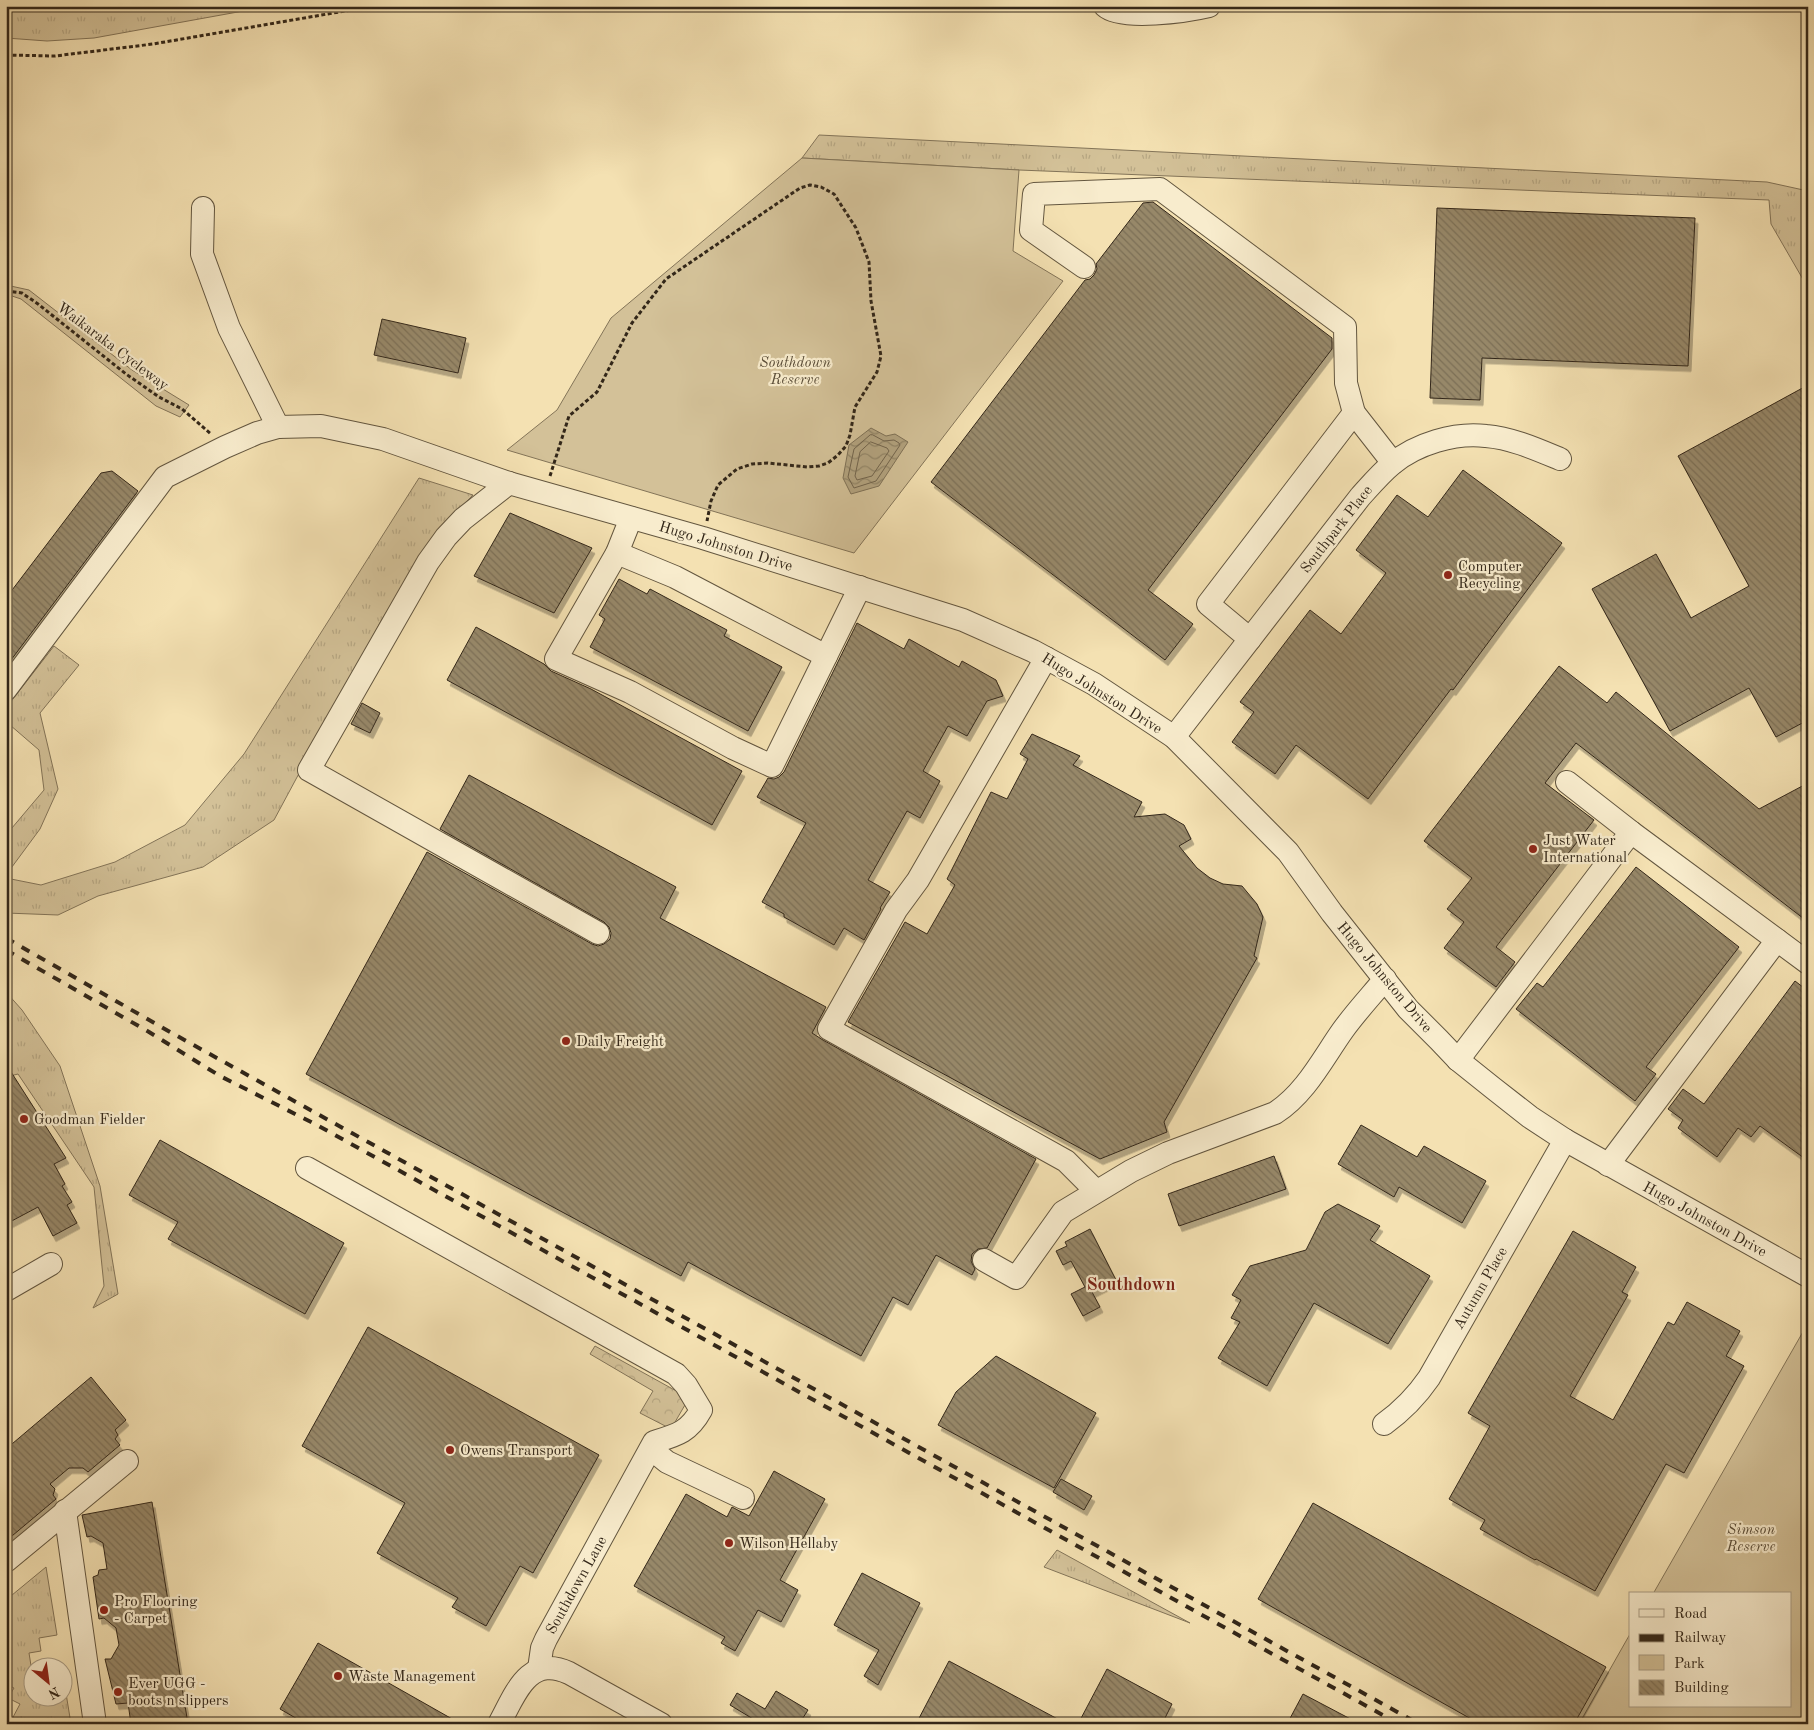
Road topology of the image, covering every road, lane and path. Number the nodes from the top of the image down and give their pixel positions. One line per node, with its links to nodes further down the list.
1 (374, 6): 4 (path)
2 (1105, 6): 3 (street)
3 (1209, 6)
4 (6, 55)
5 (203, 208): 9 (street)
6 (1084, 267): 8 (street)
7 (6, 290): 10 (path, Waikaraka Cycleway)
8 (1354, 413): 12 (street); 19 (street)
9 (278, 427): 10 (street, Hugo Johnston Drive); 14 (street, Hugo Johnston Drive)
10 (225, 447): 22 (street, Hugo Johnston Drive)
11 (1560, 458): 12 (street, Southpark Place)
12 (1393, 463): 19 (street, Southpark Place)
13 (553, 464): 15 (path)
14 (509, 483): 16 (street, Hugo Johnston Drive); 26 (street)
15 (709, 510)
16 (631, 518): 17 (street); 18 (street, Hugo Johnston Drive)
17 (617, 553): 20 (street); 20 (street)
18 (860, 587): 20 (street); 21 (street, Hugo Johnston Drive)
19 (1250, 639): 23 (street, Southpark Place)
20 (826, 656)
21 (1046, 658): 23 (street, Hugo Johnston Drive); 34 (street)
22 (6, 689)
23 (1174, 737): 29 (street, Hugo Johnston Drive)
24 (1567, 782): 25 (street)
25 (1631, 832): 27 (street); 30 (street)
26 (598, 933)
27 (1777, 940): 28 (street); 32 (street)
28 (1808, 963)
29 (1385, 979): 30 (street, Hugo Johnston Drive); 34 (street)
30 (1458, 1060): 31 (street, Hugo Johnston Drive)
31 (1564, 1140): 32 (street, Hugo Johnston Drive); 39 (street, Autumn Place)
32 (1608, 1165): 37 (street, Hugo Johnston Drive)
33 (307, 1168): 40 (street)
34 (1096, 1191): 35 (street)
35 (984, 1260)
36 (51, 1264): 38 (street)
37 (1808, 1276)
38 (6, 1290)
39 (1384, 1424)
40 (652, 1446): 42 (street); 45 (street, Southdown Lane)
41 (127, 1461): 43 (street)
42 (743, 1498)
43 (65, 1511): 44 (street); 46 (street)
44 (6, 1561)
45 (540, 1669): 47 (street); 48 (street)
46 (95, 1724)
47 (499, 1724)
48 (661, 1724)

